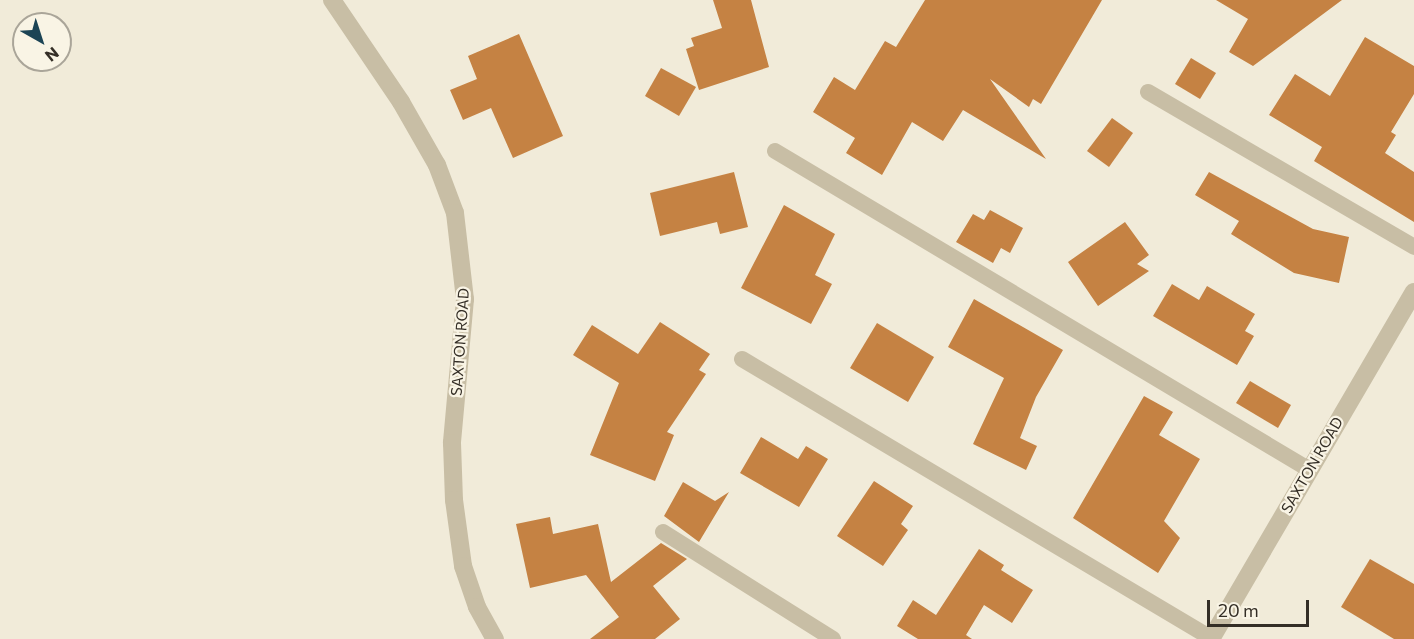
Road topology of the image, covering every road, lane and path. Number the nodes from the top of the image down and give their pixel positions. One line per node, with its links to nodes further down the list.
1 (332, 0): 10 (street, SAXTON ROAD)
2 (1148, 92): 4 (lane)
3 (774, 151): 7 (lane)
4 (1414, 248)
5 (1414, 292): 7 (street, SAXTON ROAD)
6 (742, 359): 9 (lane)
7 (1310, 470): 9 (street, SAXTON ROAD)
8 (663, 532): 11 (lane)
9 (1211, 638)
10 (495, 639)
11 (832, 639)

